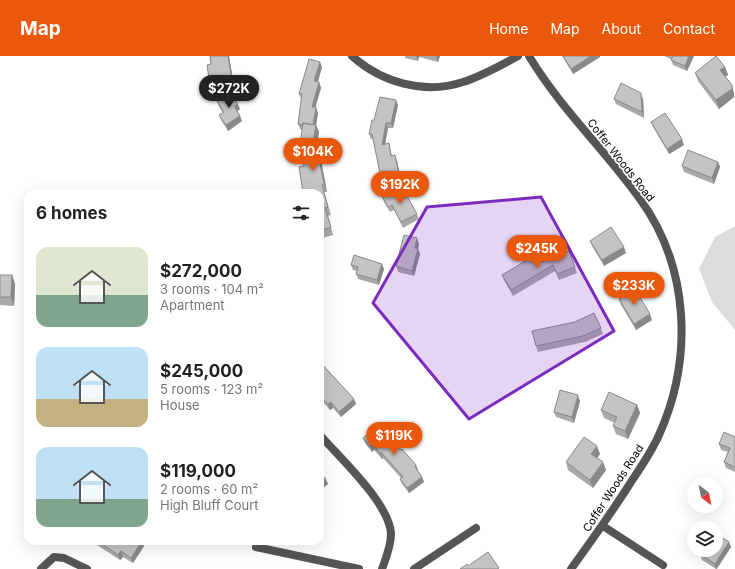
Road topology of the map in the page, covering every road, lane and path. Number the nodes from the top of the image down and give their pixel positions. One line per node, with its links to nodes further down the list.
1 (352, 56): 2 (street)
2 (518, 56)
3 (529, 56): 5 (street, Coffer Woods Road)
4 (324, 440): 12 (street)
5 (603, 526): 8 (street); 14 (street, Coffer Woods Road)
6 (476, 528): 13 (street)
7 (256, 547): 11 (street)
8 (662, 565)
9 (40, 569): 10 (street)
10 (84, 569)
11 (359, 569)
12 (382, 569)
13 (414, 569)
14 (571, 569)

